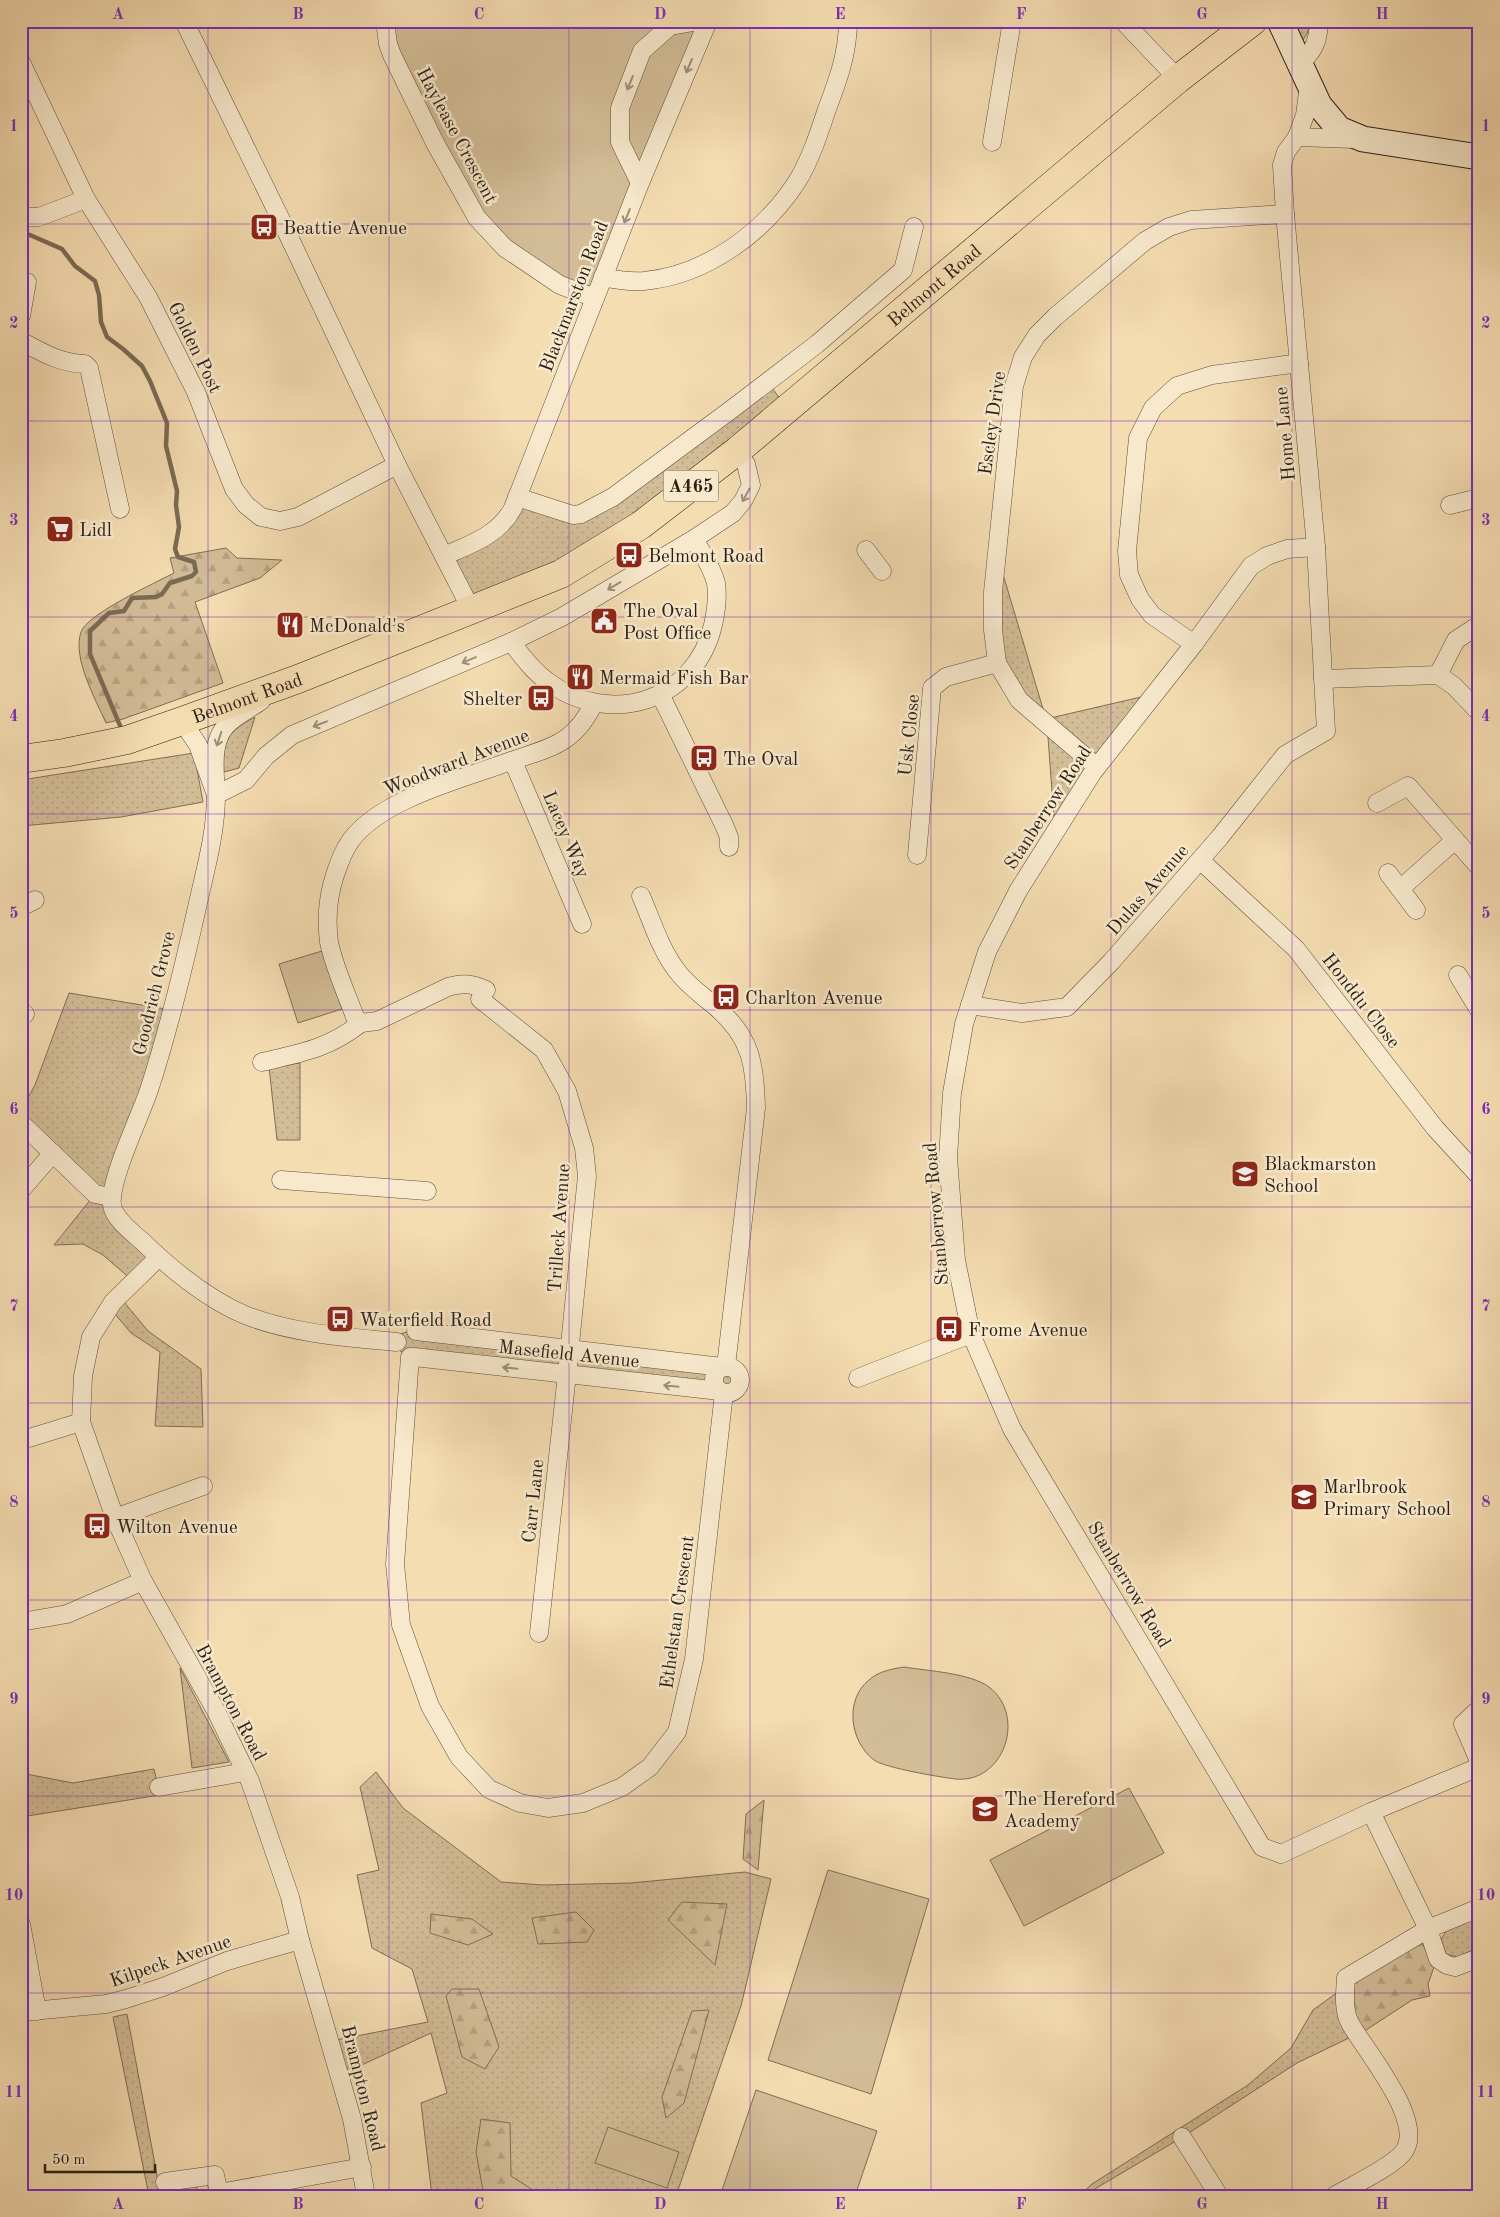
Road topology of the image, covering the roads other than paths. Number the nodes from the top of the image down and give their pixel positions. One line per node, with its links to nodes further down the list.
1 (184, 21): 30 (street)
2 (385, 21): 25 (street, Haylease Crescent)
3 (699, 21): 18 (street, one-way to 18)
4 (708, 21): 18 (street, Blackmarston Road, one-way to 18)
5 (848, 21): 23 (street)
6 (1012, 21): 16 (street)
7 (1122, 21): 13 (street)
8 (1253, 21): 13 (highway, Belmont Road / A465)
9 (1280, 21): 12 (street)
10 (1319, 21): 12 (street)
11 (21, 62): 19 (street, Golden Post)
12 (1305, 74): 14 (street, Home Lane); 15 (street)
13 (1178, 79): 29 (highway, Belmont Road / A465)
14 (1297, 137): 15 (street); 20 (street, Home Lane)
15 (1364, 140): 17 (street)
16 (992, 142)
17 (1479, 157)
18 (640, 184): 23 (street, Blackmarston Road, one-way to 23)
19 (86, 199): 21 (street); 30 (street, Golden Post)
20 (1285, 214): 28 (street, Home Lane); 44 (street, Escley Drive)
21 (21, 217)
22 (914, 227): 31 (street, Belmont Road)
23 (602, 278): 25 (street, Blackmarston Road)
24 (27, 282): 26 (street)
25 (595, 298): 31 (street, Blackmarston Road)
26 (21, 316)
27 (21, 341): 34 (street)
28 (1299, 363): 36 (street, Home Lane); 43 (street)
29 (737, 451): 35 (street, one-way to 35); 40 (highway, Belmont Road / A465)
30 (397, 465): 38 (street)
31 (517, 497): 38 (street, Blackmarston Road)
32 (1479, 498): 33 (street)
33 (1450, 505)
34 (120, 509)
35 (694, 539): 42 (street, one-way to 42); 48 (street)
36 (1316, 547): 43 (street, Stanberrow Road); 47 (street, Home Lane)
37 (866, 550): 39 (street)
38 (444, 556): 40 (street)
39 (882, 571)
40 (472, 611): 46 (highway, Belmont Road / A465)
41 (1479, 625): 45 (street)
42 (511, 642): 49 (street); 56 (street, one-way to 56)
43 (1194, 644): 55 (street, Stanberrow Road)
44 (997, 663): 55 (street, Escley Drive); 60 (street, Usk Close)
45 (1438, 675): 47 (street); 50 (street)
46 (298, 679): 51 (highway, Belmont Road / A465); 56 (street, Goodrich Grove, one-way to 56)
47 (1323, 679): 52 (street, Home Lane)
48 (660, 694): 49 (street); 59 (street)
49 (594, 703): 54 (street, Woodward Avenue)
50 (1479, 712)
51 (182, 721): 53 (highway, Belmont Road / A465); 56 (street, Goodrich Grove)
52 (1326, 731): 61 (street, Dulas Avenue)
53 (21, 759)
54 (513, 761): 67 (street, Lacey Way); 71 (street, Woodward Avenue)
55 (1097, 767): 70 (street, Stanberrow Road)
56 (216, 795): 79 (street, Goodrich Grove)
57 (1377, 803): 58 (street)
58 (1454, 841): 62 (street); 64 (street)
59 (729, 847)
60 (917, 855)
61 (1200, 860): 70 (street, Dulas Avenue); 75 (street, Honddu Close)
62 (1479, 868)
63 (1388, 873): 64 (street)
64 (1400, 889): 66 (street)
65 (641, 896): 86 (street)
66 (1416, 910)
67 (582, 924)
68 (1458, 975): 69 (street)
69 (1476, 998)
70 (970, 1005): 82 (street, Stanberrow Road)
71 (361, 1023): 72 (street); 84 (street, Trilleck Avenue)
72 (262, 1062)
73 (21, 1124): 74 (street)
74 (54, 1153): 77 (street); 79 (street)
75 (1479, 1176)
76 (281, 1180): 78 (street)
77 (21, 1190)
78 (427, 1191)
79 (111, 1197): 80 (street)
80 (159, 1257): 83 (street); 90 (street, Brampton Road)
81 (416, 1331): 83 (street); 84 (street, Masefield Avenue); 85 (street)
82 (971, 1334): 88 (street); 102 (street, Stanberrow Road)
83 (397, 1342): 85 (street)
84 (570, 1349): 86 (street, Masefield Avenue); 87 (street, Trilleck Avenue)
85 (412, 1357): 87 (street, Masefield Avenue, one-way to 85); 89 (street, Ethelstan Crescent)
86 (724, 1367): 89 (street, Ethelstan Crescent)
87 (567, 1374): 89 (street, Masefield Avenue, one-way to 87); 96 (street, Carr Lane)
88 (858, 1378)
89 (722, 1392)
90 (81, 1422): 91 (street); 93 (street, Brampton Road)
91 (21, 1436)
92 (202, 1486): 93 (street)
93 (115, 1518): 94 (street, Brampton Road)
94 (143, 1581): 95 (street); 100 (street, Brampton Road)
95 (21, 1622)
96 (539, 1633)
97 (1479, 1709): 98 (street)
98 (1479, 1761)
99 (1479, 1768): 102 (street, Stanberrow Road)
100 (246, 1772): 101 (street); 106 (street, Brampton Road)
101 (159, 1787)
102 (1371, 1812): 105 (street)
103 (1479, 1908): 105 (street)
104 (21, 1924): 108 (street)
105 (1428, 1930): 107 (street); 114 (street)
106 (300, 1940): 108 (street, Kilpeck Avenue); 110 (street, Brampton Road)
107 (1479, 1958)
108 (29, 2012)
109 (1182, 2137): 113 (street)
110 (362, 2167): 111 (street); 112 (street, Brampton Road)
111 (165, 2182)
112 (366, 2196)
113 (1219, 2196)
114 (1334, 2196)

